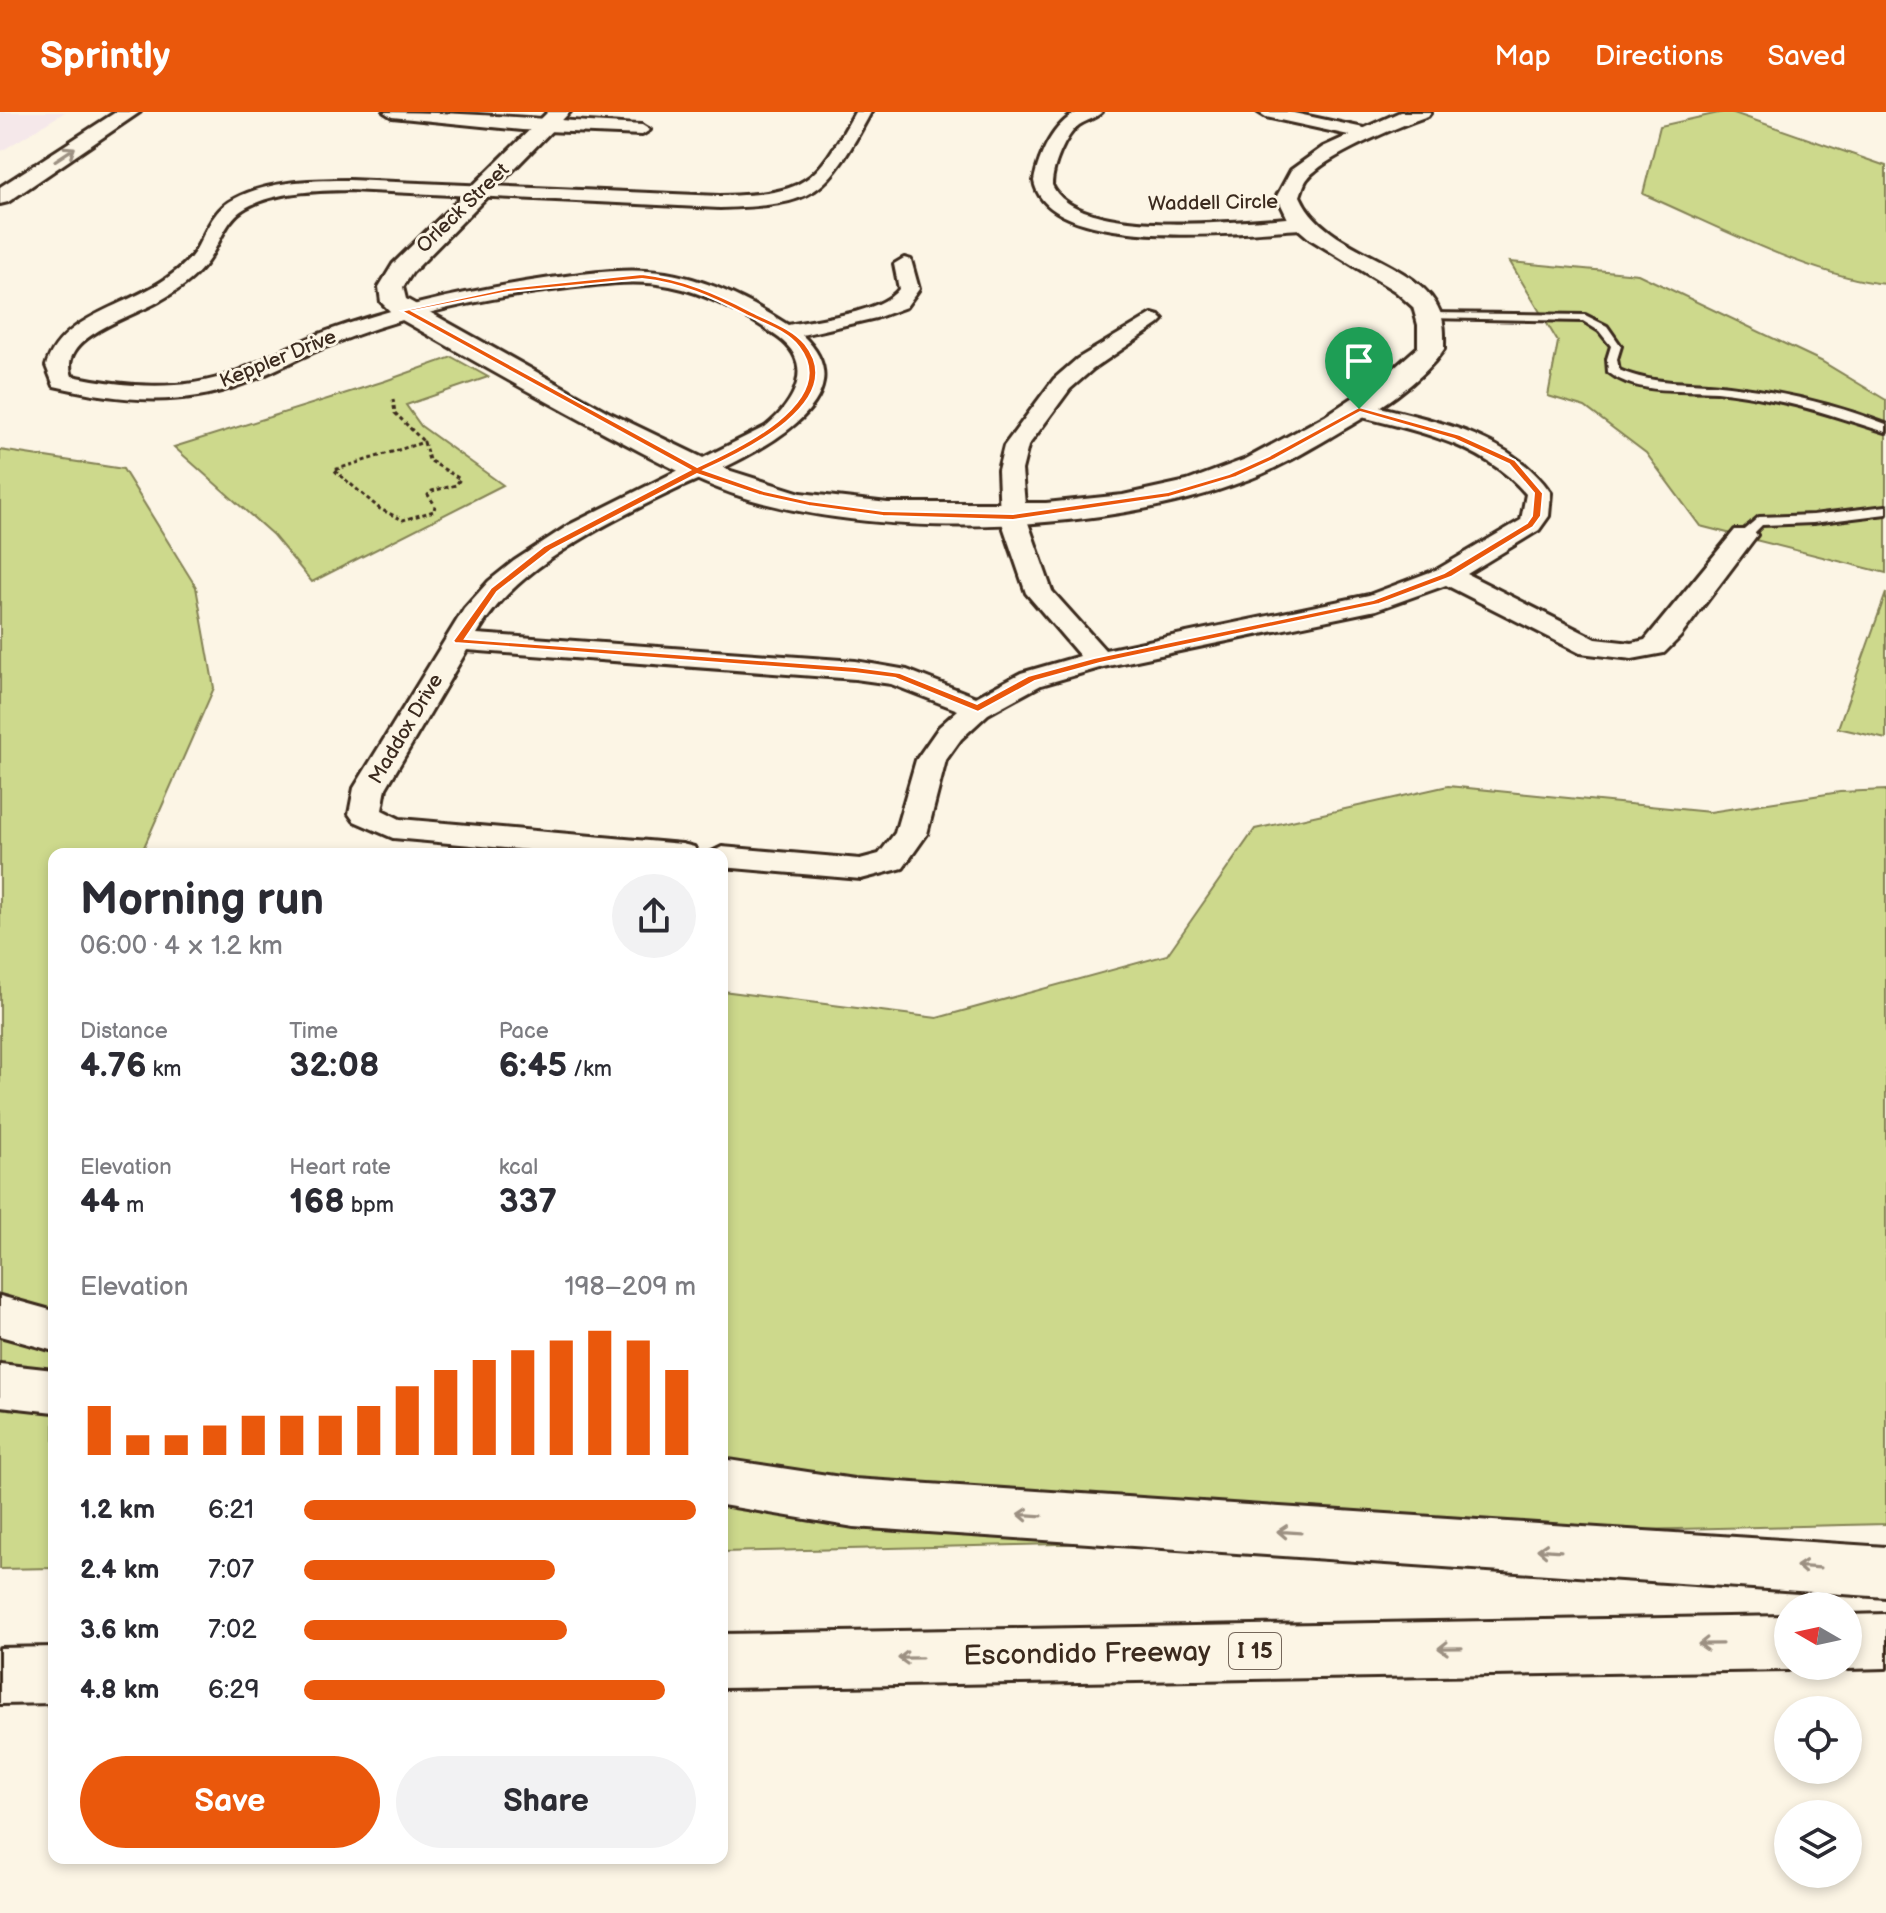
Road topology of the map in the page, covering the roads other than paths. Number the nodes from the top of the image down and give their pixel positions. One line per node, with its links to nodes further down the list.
1 (130, 112): 11 (main road, one-way to 1)
2 (392, 112): 7 (street)
3 (863, 112): 10 (street, Keppler Drive)
4 (1094, 112): 12 (street, Waddell Circle)
5 (1266, 112): 9 (street)
6 (1421, 112): 9 (main road)
7 (553, 119): 8 (street); 10 (main road, Orleck Street)
8 (642, 130)
9 (1367, 134): 12 (main road)
10 (483, 190): 14 (main road, Orleck Street); 14 (street, Keppler Drive)
11 (0, 197)
12 (1301, 223): 15 (main road)
13 (904, 264): 17 (street)
14 (404, 311): 17 (street, Keppler Drive); 20 (main road)
15 (1430, 316): 18 (main road); 19 (lane)
16 (1152, 320): 22 (street)
17 (786, 332): 20 (street, Maddox Drive)
18 (1359, 409): 22 (main road); 24 (street)
19 (1886, 428)
20 (697, 470): 22 (main road); 25 (street, Maddox Drive)
21 (1886, 510): 23 (lane)
22 (1013, 517): 26 (street)
23 (1744, 535): 24 (street)
24 (1447, 575): 26 (street)
25 (458, 641): 27 (street); 28 (street, Maddox Drive)
26 (1098, 660): 27 (street)
27 (978, 708): 29 (street)
28 (615, 848)
29 (728, 858)
30 (0, 1316): 31 (main road)
31 (48, 1329)
32 (0, 1385): 33 (main road)
33 (48, 1390)
34 (728, 1483): 35 (main road, one-way to 34)
35 (1886, 1572)
36 (1886, 1641): 37 (main road)
37 (1862, 1642)
38 (1774, 1643): 39 (main road, Escondido Freeway / I 15, one-way to 39)
39 (728, 1661)
40 (48, 1675): 41 (main road)
41 (0, 1676)

